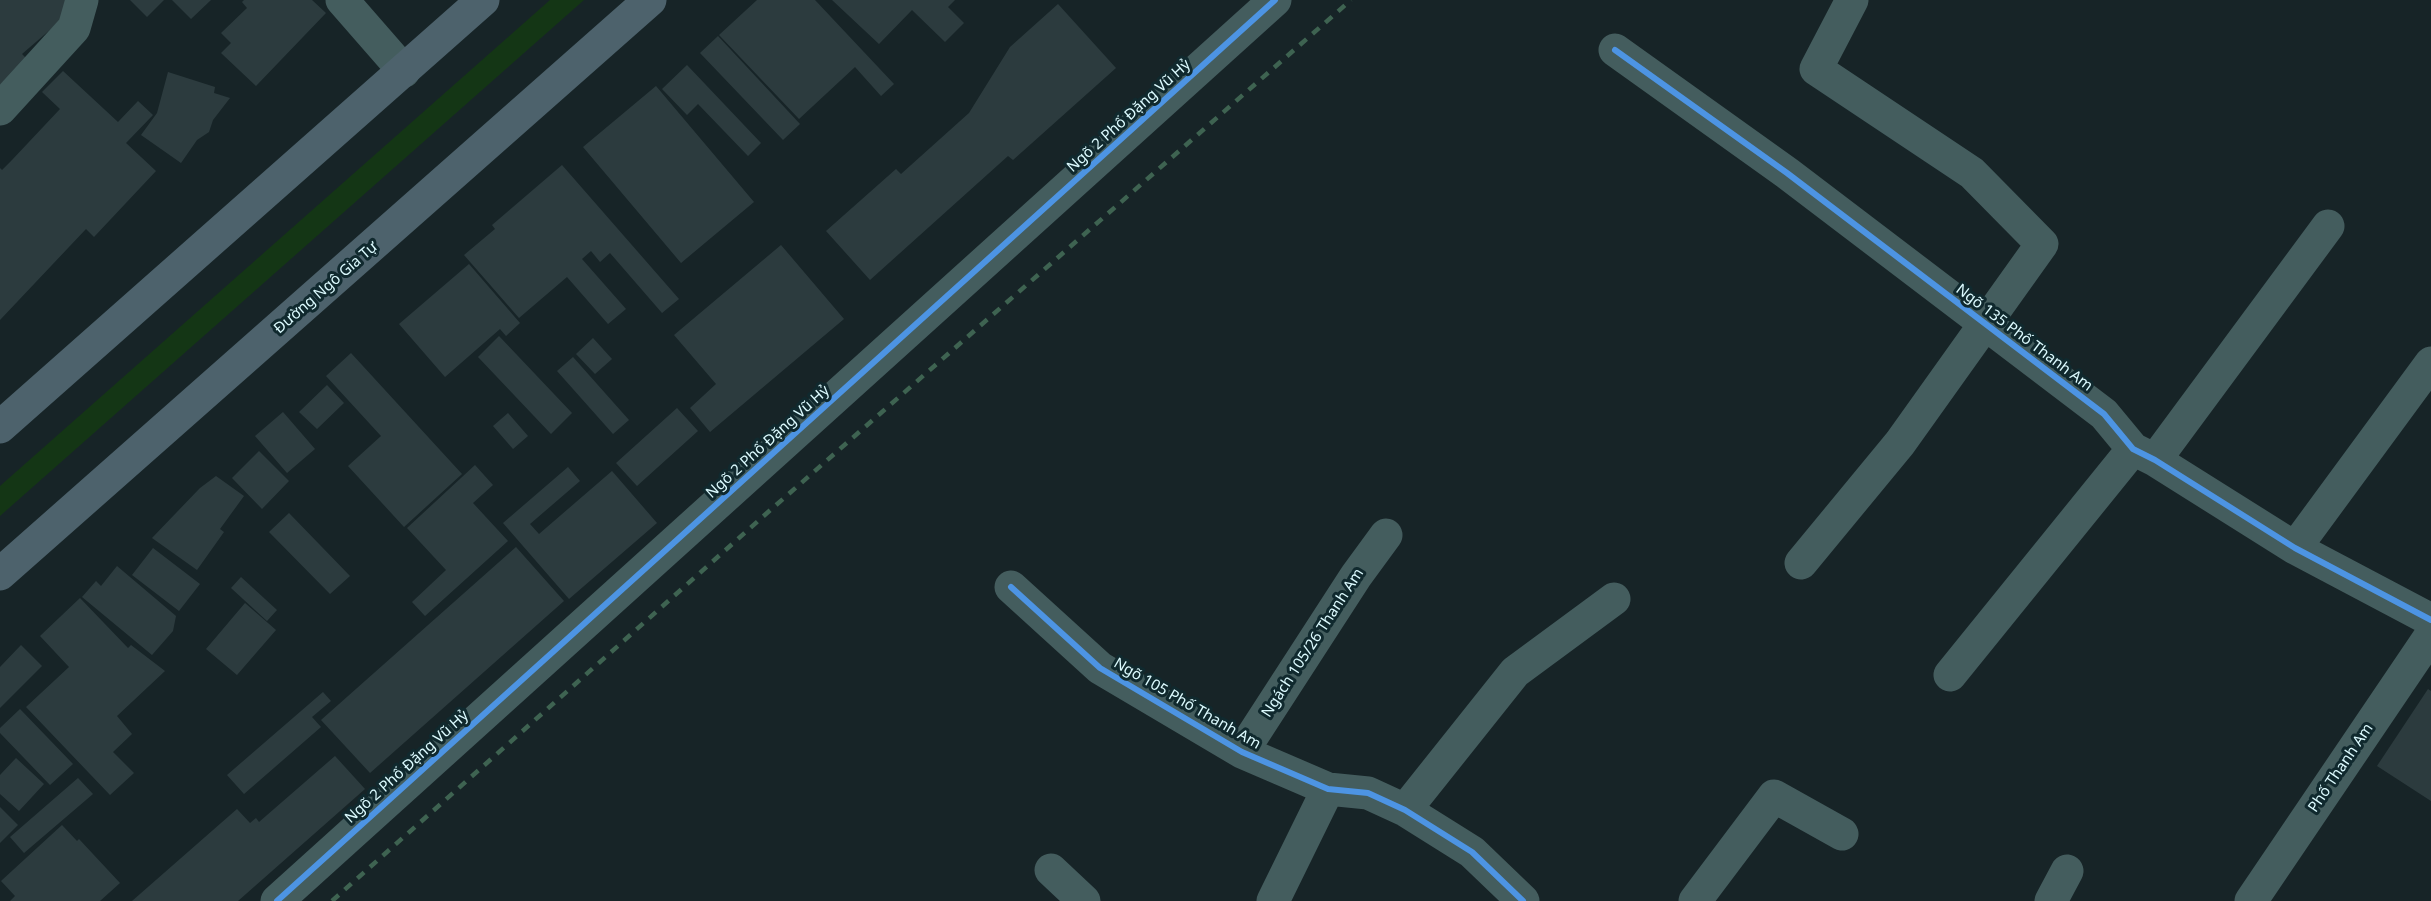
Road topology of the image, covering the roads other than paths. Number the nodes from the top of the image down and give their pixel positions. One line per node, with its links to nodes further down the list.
1 (82, 0): 9 (street)
2 (342, 0): 8 (street)
3 (483, 0): 8 (main road)
4 (650, 0): 18 (main road, Đường Ngô Gia Tự)
5 (1275, 0): 31 (street, Ngõ 2 Phố Đặng Vũ Hỷ)
6 (1852, 0): 11 (street)
7 (1615, 50): 11 (street, Ngõ 135 Phố Thanh Am)
8 (404, 71): 13 (main road)
9 (0, 109)
10 (2328, 226): 14 (street)
11 (1984, 323): 14 (street, Ngõ 135 Phố Thanh Am); 17 (street)
12 (2431, 363): 16 (street)
13 (0, 427)
14 (2144, 454): 16 (street, Ngõ 135 Phố Thanh Am); 23 (street)
15 (1386, 534): 24 (street, Ngách 105/26 Thanh Am)
16 (2295, 548): 21 (street, Ngõ 135 Phố Thanh Am)
17 (1801, 563)
18 (0, 574)
19 (1011, 586): 24 (street, Ngõ 105 Phố Thanh Am)
20 (1614, 599): 26 (street)
21 (2431, 621)
22 (2431, 635): 36 (street, Phố Thanh Am)
23 (1950, 675)
24 (1242, 752): 25 (street, Ngõ 105 Phố Thanh Am)
25 (1328, 789): 26 (street, Ngõ 105 Phố Thanh Am); 33 (street)
26 (1405, 810): 30 (street, Ngõ 105 Phố Thanh Am)
27 (1842, 834): 34 (street)
28 (1051, 870): 32 (street)
29 (2067, 871): 35 (street)
30 (1512, 897)
31 (278, 901)
32 (1084, 901)
33 (1273, 901)
34 (1695, 901)
35 (2051, 901)
36 (2251, 901)

